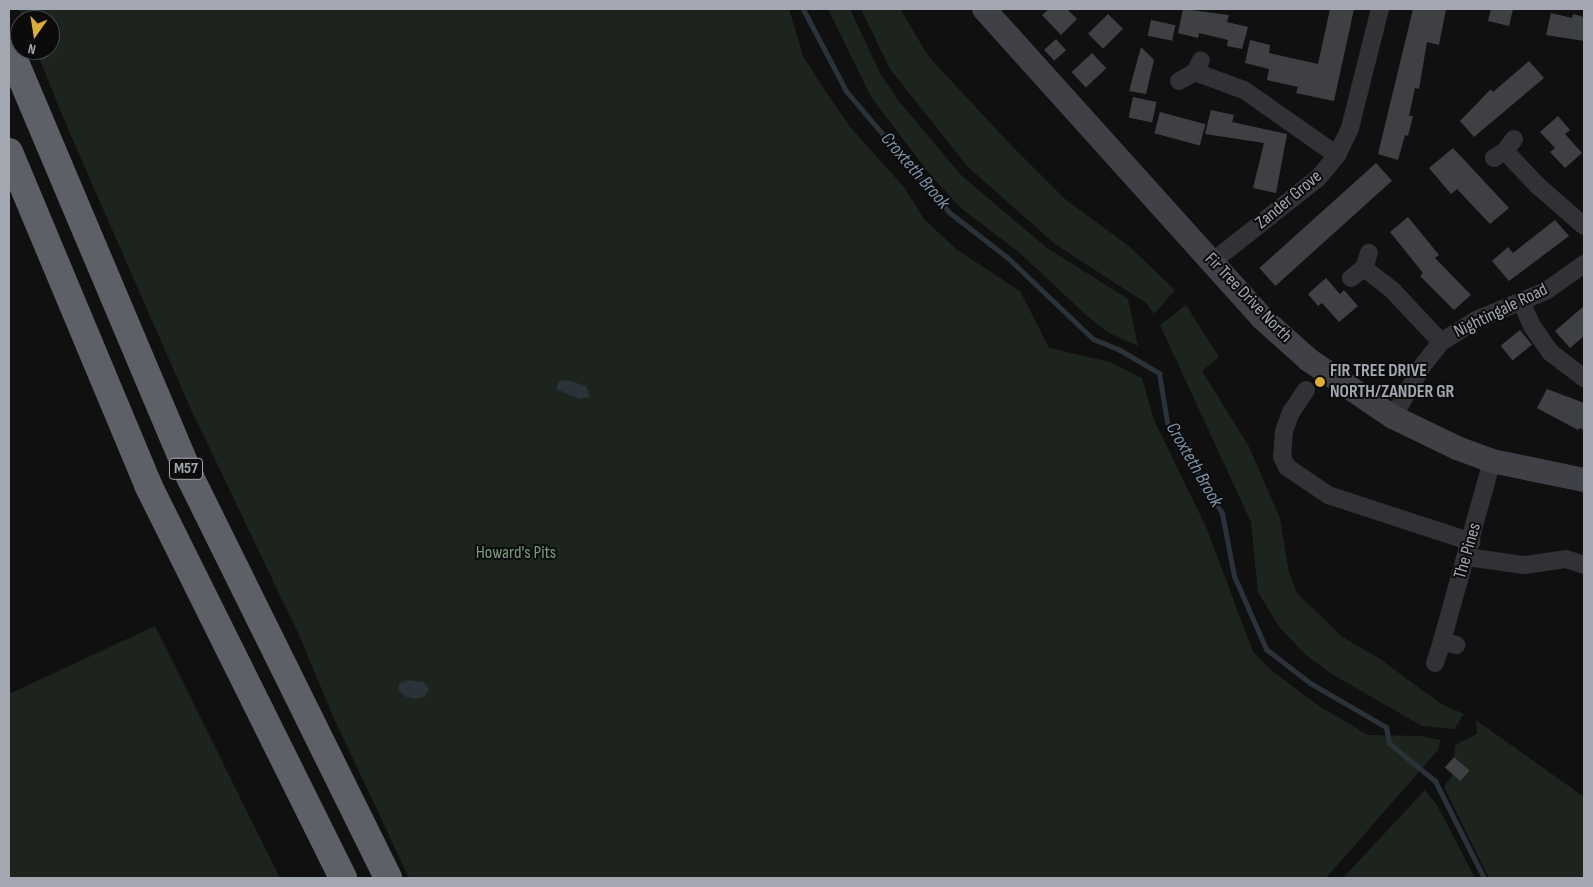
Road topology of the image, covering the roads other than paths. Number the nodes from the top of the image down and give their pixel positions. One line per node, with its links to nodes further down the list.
1 (984, 9): 9 (street, Fir Tree Drive North)
2 (1380, 9): 7 (street, Zander Grove)
3 (9, 48): 23 (highway, M57)
4 (1179, 81): 7 (street)
5 (1504, 149): 8 (street)
6 (9, 152): 22 (highway, M57)
7 (1337, 155): 9 (street, Zander Grove)
8 (1584, 226)
9 (1212, 262): 16 (street, Fir Tree Drive North)
10 (1584, 264): 12 (street, Nightingale Road)
11 (1361, 266): 13 (street)
12 (1522, 303): 13 (street, Nightingale Road); 14 (street)
13 (1441, 342): 16 (street, Nightingale Road)
14 (1584, 378)
15 (1306, 390): 19 (street)
16 (1393, 417): 17 (street, Fir Tree Drive North)
17 (1492, 461): 18 (street, Fir Tree Drive North); 19 (street, The Pines)
18 (1584, 480)
19 (1469, 549): 20 (street); 21 (street, The Pines)
20 (1584, 565)
21 (1435, 663)
22 (343, 878)
23 (388, 878)

